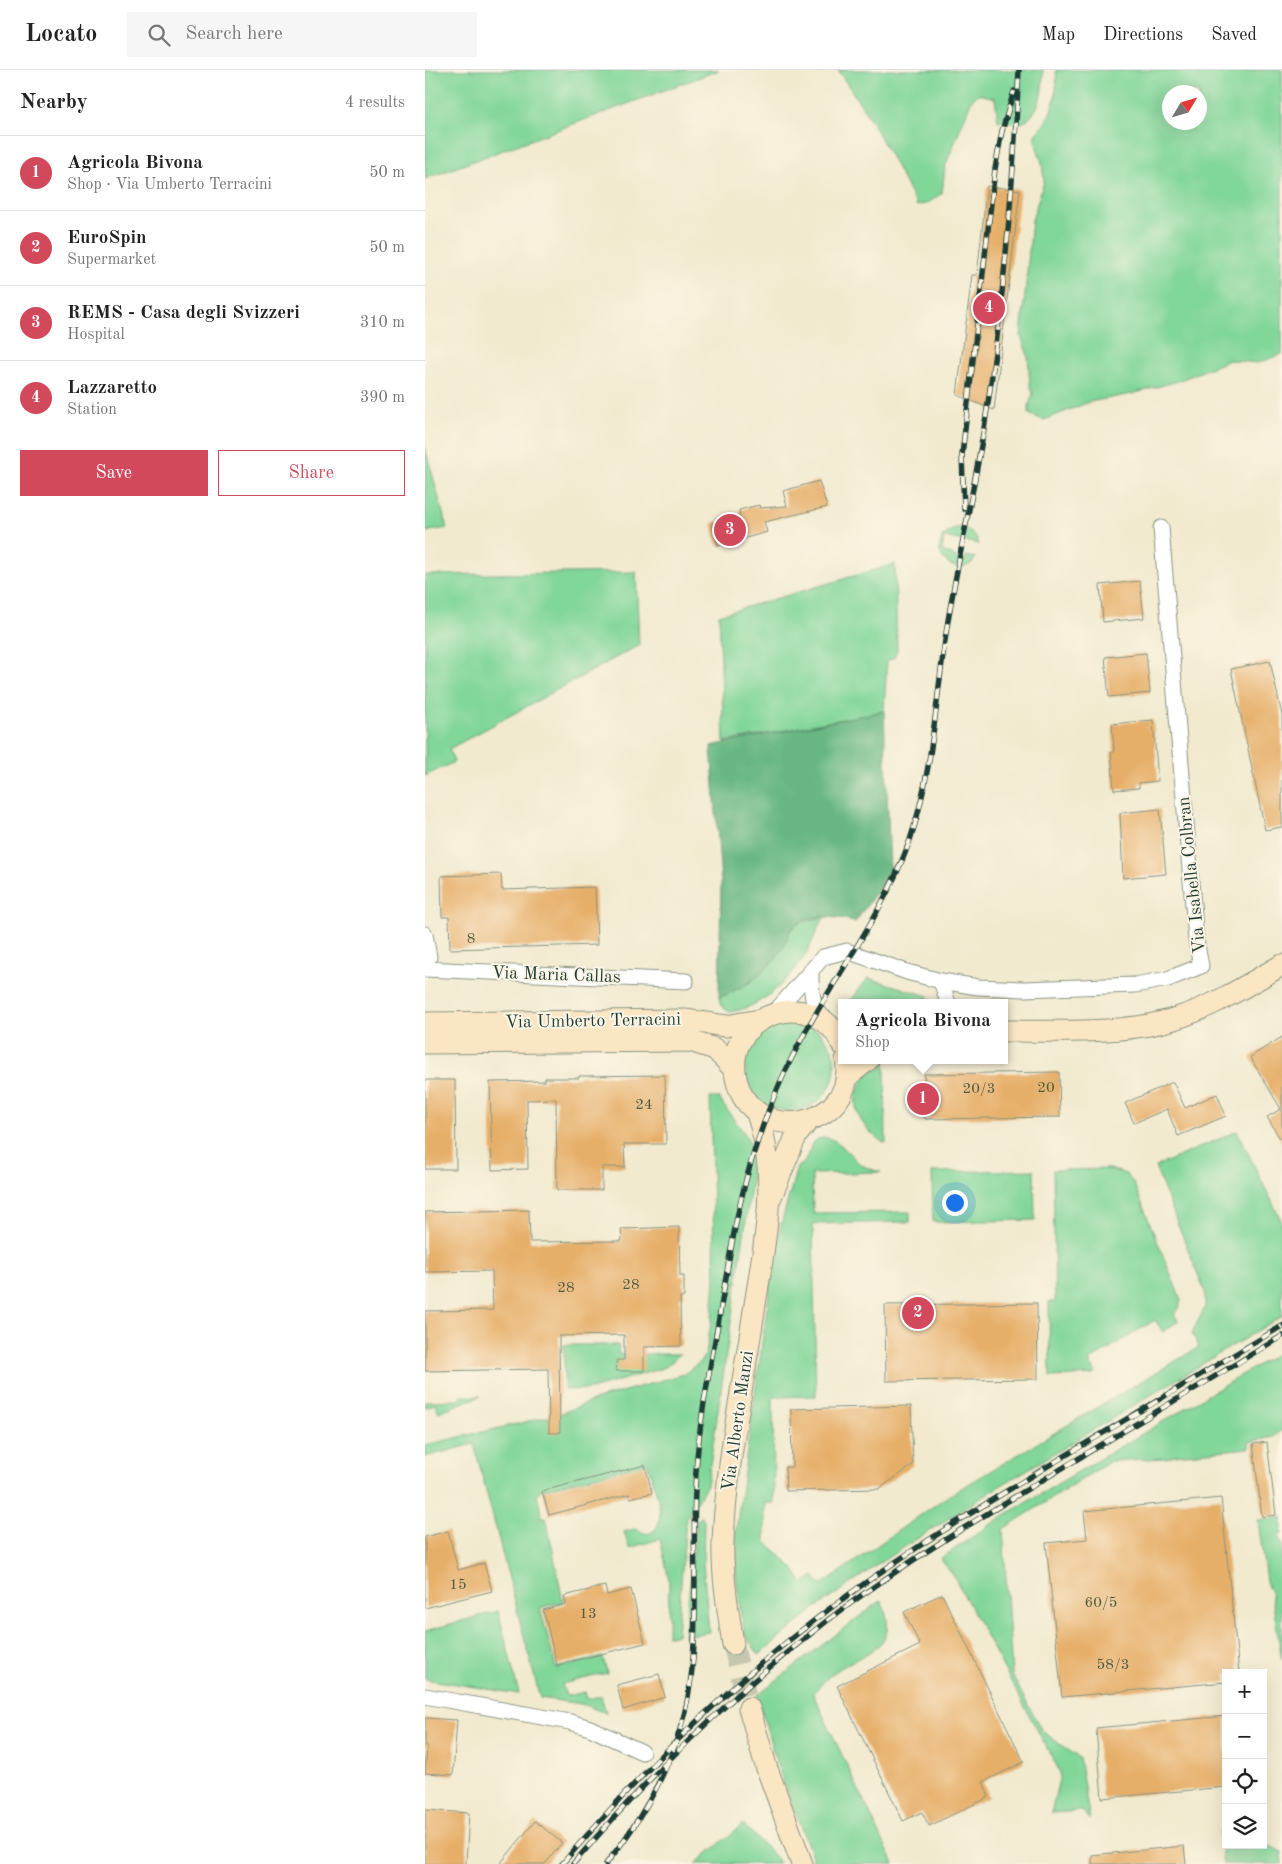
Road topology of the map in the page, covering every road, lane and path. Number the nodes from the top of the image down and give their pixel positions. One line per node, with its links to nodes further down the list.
1 (1161, 528): 7 (street, Via Isabella Colbran)
2 (425, 934): 4 (street)
3 (1282, 965): 12 (main road)
4 (425, 968): 6 (street, Via Maria Callas)
5 (811, 973): 7 (street, Via Isabella Colbran); 9 (street, Via Isabella Colbran); 11 (street)
6 (686, 981)
7 (941, 981): 8 (street)
8 (947, 999)
9 (766, 1017): 10 (main road, Via Umberto Terracini); 11 (main road, Via Umberto Terracini); 15 (main road)
10 (425, 1023)
11 (834, 1030)
12 (1008, 1031)
13 (425, 1043): 15 (main road, Via Umberto Terracini)
14 (858, 1064): 16 (main road)
15 (734, 1069): 17 (main road)
16 (846, 1069): 18 (main road)
17 (756, 1111): 18 (main road); 19 (main road, Via Alberto Manzi)
18 (808, 1121): 19 (main road, Via Alberto Manzi)
19 (770, 1200): 20 (main road, Via Alberto Manzi)
20 (733, 1644)
21 (425, 1696): 23 (street)
22 (749, 1708): 24 (main road)
23 (642, 1752)
24 (802, 1864)

